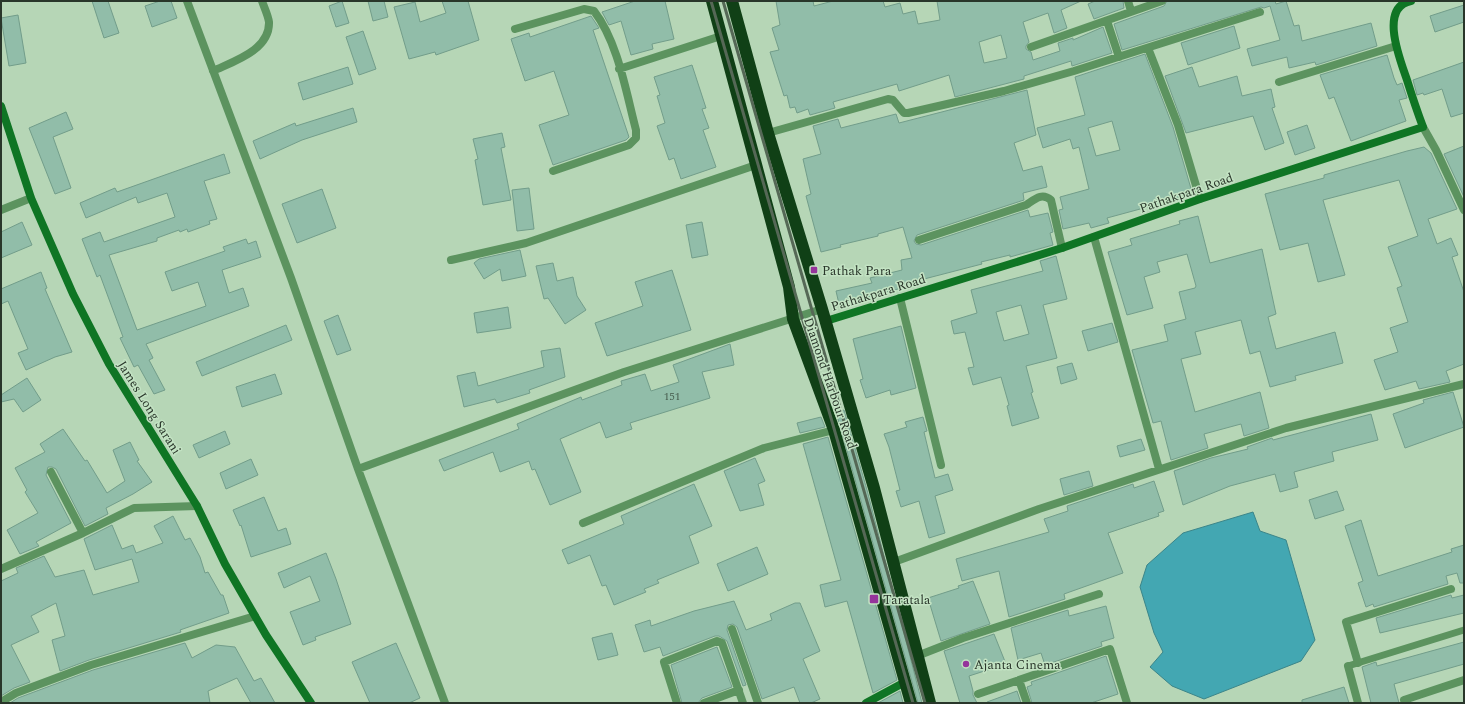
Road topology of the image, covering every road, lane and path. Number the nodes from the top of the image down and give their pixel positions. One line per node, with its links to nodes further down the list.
1 (187, 1): 18 (street)
2 (262, 1): 18 (street)
3 (712, 1): 12 (highway, Diamond Harbour Road)
4 (732, 1): 22 (highway, Diamond Harbour Road)
5 (1128, 1): 8 (street)
6 (1162, 1): 8 (street)
7 (1411, 1): 13 (street)
8 (1131, 11): 10 (street)
9 (1260, 12): 15 (street)
10 (1107, 21): 14 (street); 16 (street)
11 (515, 29): 17 (street)
12 (722, 36): 17 (street); 23 (highway, Diamond Harbour Road)
13 (1396, 46): 19 (street); 21 (street)
14 (1031, 48)
15 (1148, 48): 16 (street); 26 (street)
16 (1119, 57): 22 (street)
17 (619, 69): 24 (street)
18 (213, 71): 40 (street)
19 (1279, 82)
20 (1, 106): 25 (street, James Long Sarani)
21 (1423, 127): 26 (street, Pathakpara Road); 28 (street)
22 (768, 133): 34 (highway, Diamond Harbour Road)
23 (756, 165): 32 (street); 35 (highway, Diamond Harbour Road)
24 (553, 172)
25 (31, 198): 27 (street); 43 (street, James Long Sarani)
26 (1200, 199): 29 (street, Pathakpara Road)
27 (1, 210)
28 (1464, 210)
29 (1094, 237): 31 (street, Pathakpara Road); 41 (street)
30 (919, 240): 31 (street)
31 (1062, 248): 33 (street, Pathakpara Road)
32 (451, 260)
33 (900, 298): 36 (street, Pathakpara Road); 39 (street)
34 (822, 309): 35 (street); 36 (highway, Diamond Harbour Road)
35 (793, 319): 38 (highway, Diamond Harbour Road); 40 (street)
36 (826, 321): 46 (highway, Diamond Harbour Road)
37 (1464, 384): 41 (street)
38 (834, 430): 44 (street); 58 (highway, Diamond Harbour Road)
39 (941, 465)
40 (358, 469): 63 (street)
41 (1159, 470): 46 (street)
42 (50, 472): 45 (street)
43 (197, 506): 45 (street); 50 (street, James Long Sarani)
44 (583, 523)
45 (83, 533): 47 (street)
46 (894, 562): 53 (highway, Diamond Harbour Road)
47 (1, 569)
48 (1451, 589): 54 (street)
49 (1099, 594): 53 (street)
50 (255, 616): 61 (street); 62 (street, James Long Sarani)
51 (732, 630): 67 (street)
52 (1464, 630): 54 (lane)
53 (917, 656): 70 (highway, Diamond Harbour Road)
54 (1358, 663): 55 (lane)
55 (1348, 666): 73 (street)
56 (1019, 680): 60 (street); 71 (street); 72 (street)
57 (1464, 680): 74 (street)
58 (905, 682): 68 (street); 69 (highway, Diamond Harbour Road)
59 (739, 690): 64 (street); 65 (street); 66 (street)
60 (978, 694)
61 (1, 702)
62 (311, 703)
63 (445, 703)
64 (677, 703)
65 (704, 703)
66 (743, 703)
67 (758, 703)
68 (866, 703)
69 (911, 703)
70 (930, 703)
71 (1027, 703)
72 (1128, 703)
73 (1358, 703)
74 (1405, 703)

